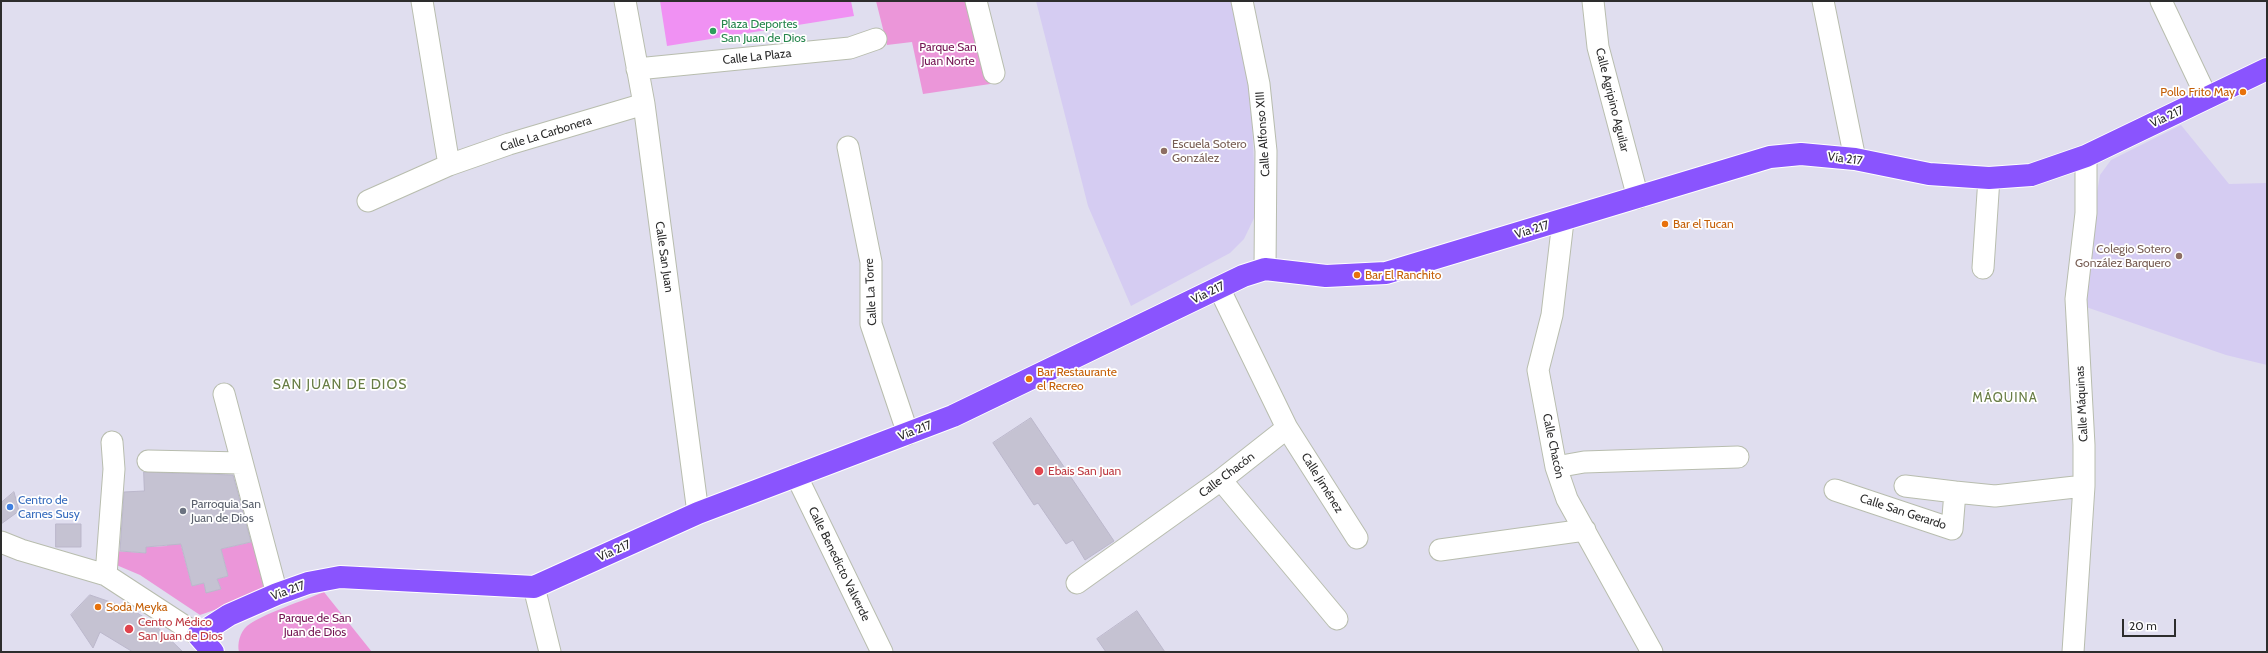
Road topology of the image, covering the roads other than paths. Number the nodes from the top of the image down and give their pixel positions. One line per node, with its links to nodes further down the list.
1 (422, 1): 17 (street)
2 (625, 1): 9 (street, Calle San Juan)
3 (976, 1): 11 (street)
4 (1242, 1): 23 (street, Calle Alfonso XIII)
5 (1592, 1): 19 (street, Calle Agripino Aguilar)
6 (1823, 1): 16 (street)
7 (2161, 1): 12 (street)
8 (876, 38): 9 (street, Calle La Plaza)
9 (637, 69): 13 (street, Calle San Juan)
10 (2267, 69): 12 (main road, Vía 217)
11 (994, 73)
12 (2207, 98): 15 (main road, Vía 217)
13 (644, 104): 17 (street, Calle La Carbonera); 39 (street, Calle San Juan)
14 (848, 147): 27 (street, Calle La Torre)
15 (2086, 156): 18 (main road, Vía 217); 36 (street, Calle Máquinas)
16 (1855, 160): 18 (main road, Vía 217); 19 (main road, Vía 217)
17 (449, 165): 20 (street, Calle La Carbonera)
18 (1989, 178): 22 (street)
19 (1638, 198): 21 (main road, Vía 217)
20 (368, 201)
21 (1562, 220): 23 (main road, Vía 217); 32 (street, Calle Chacón)
22 (1983, 268)
23 (1266, 269): 24 (main road, Vía 217)
24 (1218, 288): 26 (street); 27 (main road, Vía 217)
25 (224, 394): 31 (street)
26 (1287, 428): 34 (street, Calle Chacón); 41 (street, Calle Jiménez)
27 (908, 434): 33 (main road, Vía 217)
28 (112, 442): 44 (street)
29 (1738, 457): 32 (street)
30 (148, 461): 31 (street)
31 (242, 463): 47 (street)
32 (1556, 467): 40 (street, Calle Chacón)
33 (796, 475): 39 (main road, Vía 217); 52 (street, Calle Benedicto Valverde)
34 (1221, 480): 45 (street, Calle Chacón); 48 (street)
35 (1905, 486): 38 (street)
36 (2084, 486): 38 (street); 54 (street, Calle Máquinas)
37 (1835, 490): 38 (street, Calle San Gerardo)
38 (1955, 492)
39 (698, 513): 46 (main road, Vía 217)
40 (1585, 530): 43 (street); 53 (street, Calle Chacón)
41 (1357, 538)
42 (1, 542): 44 (street)
43 (1440, 550)
44 (106, 575): 49 (street)
45 (1077, 583)
46 (534, 587): 47 (main road, Vía 217); 51 (street)
47 (277, 594): 49 (main road, Vía 217)
48 (1337, 619)
49 (198, 635): 50 (main road)
50 (213, 652)
51 (550, 652)
52 (882, 652)
53 (1652, 652)
54 (2073, 652)

